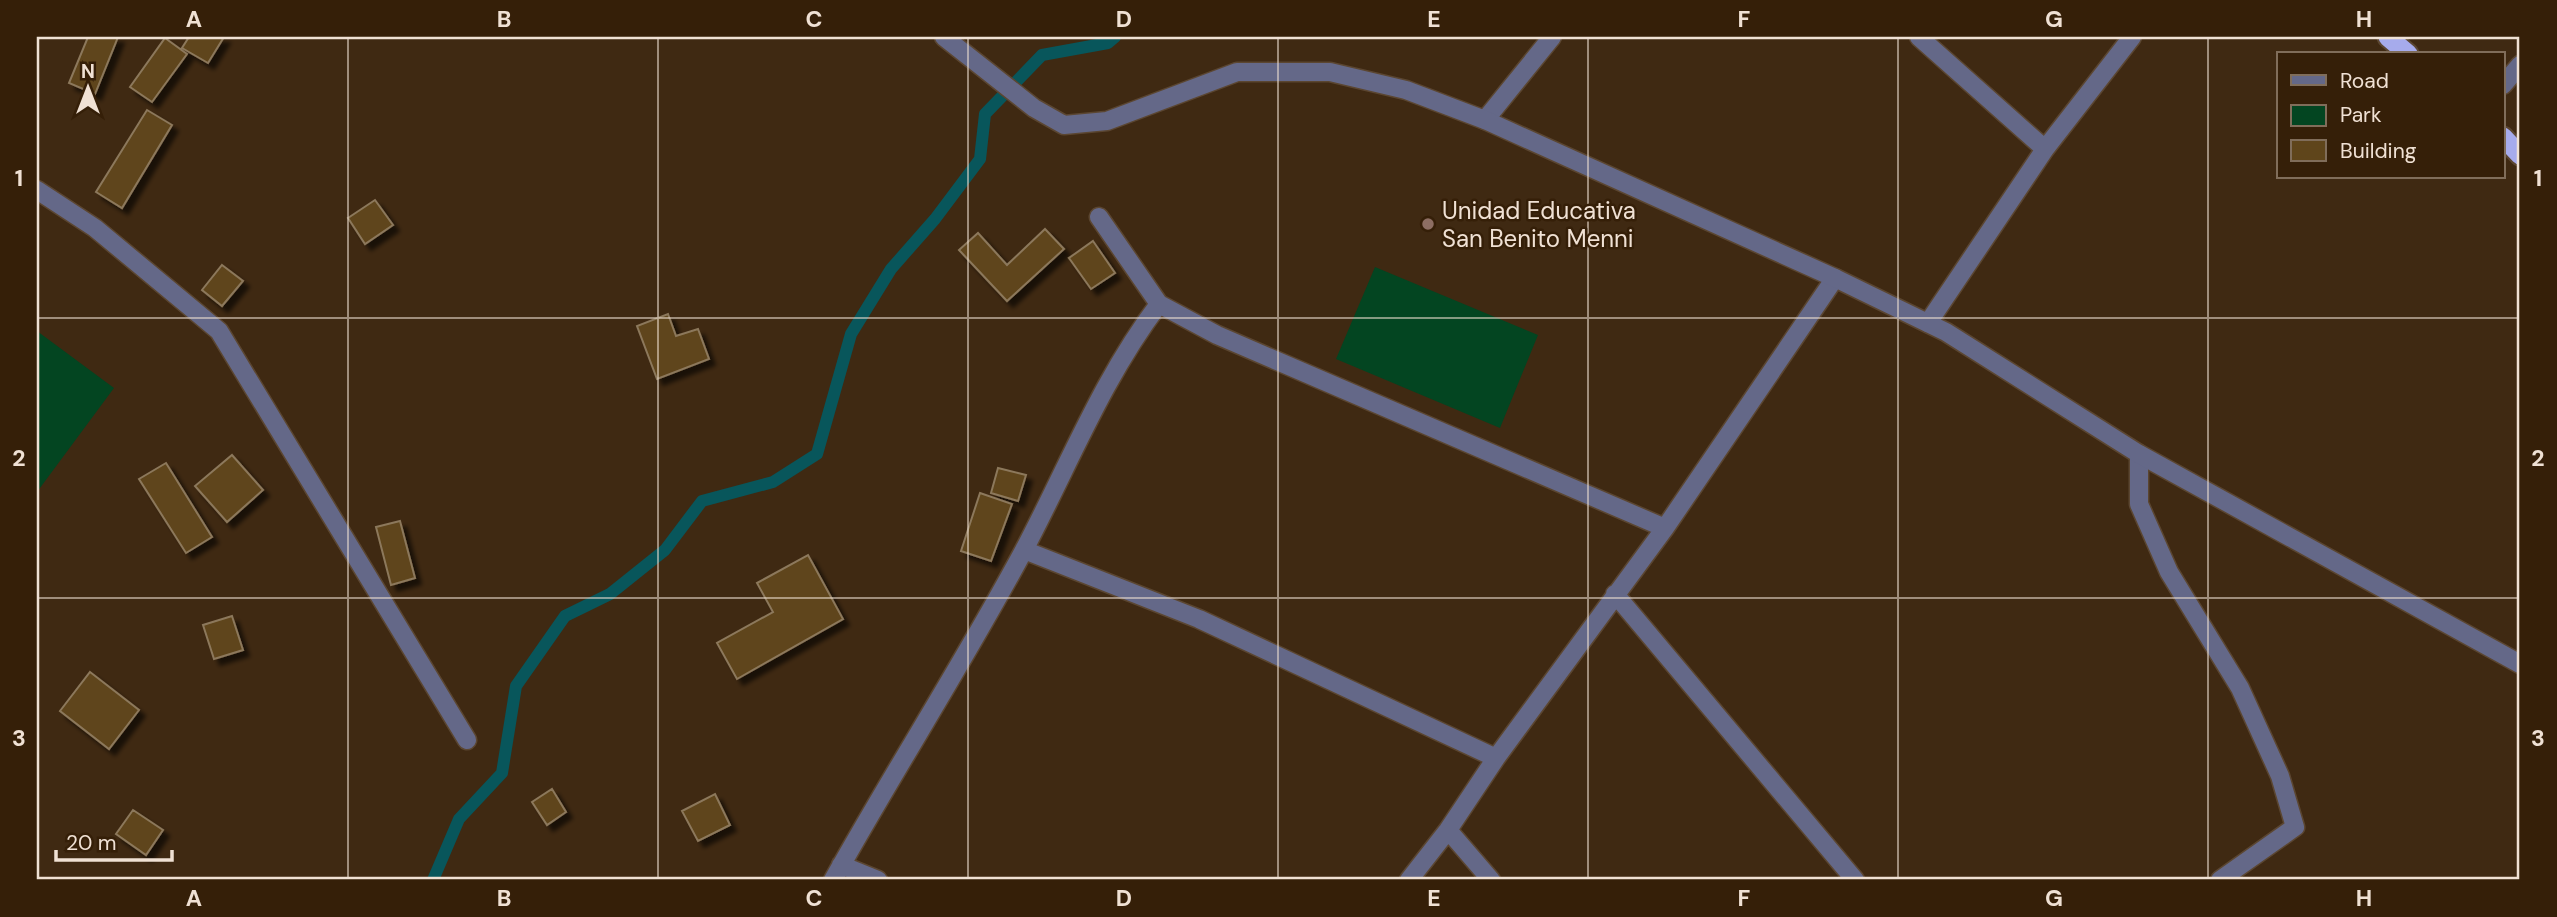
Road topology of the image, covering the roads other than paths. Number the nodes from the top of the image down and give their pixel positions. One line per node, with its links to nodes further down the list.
1 (944, 37): 9 (street)
2 (1552, 37): 9 (street)
3 (1919, 37): 11 (street)
4 (2132, 37): 11 (street)
5 (2388, 37): 6 (highway)
6 (2406, 52)
7 (2520, 65): 8 (street)
8 (2504, 84)
9 (1485, 120): 15 (street)
10 (2504, 138): 12 (highway)
11 (2045, 149): 17 (street)
12 (2520, 155)
13 (37, 190): 23 (street)
14 (1099, 216): 16 (street)
15 (1835, 278): 17 (street); 19 (street)
16 (1159, 304): 19 (street); 20 (street)
17 (1928, 323): 18 (street)
18 (2139, 454): 22 (street); 31 (street)
19 (1665, 528): 21 (street)
20 (1024, 550): 24 (street); 26 (street)
21 (1615, 594): 24 (street); 30 (street)
22 (2520, 664)
23 (467, 740)
24 (1496, 758): 25 (street)
25 (1448, 830): 28 (street); 29 (street)
26 (837, 873): 27 (street)
27 (878, 880)
28 (1409, 880)
29 (1491, 880)
30 (1855, 880)
31 (2220, 880)

